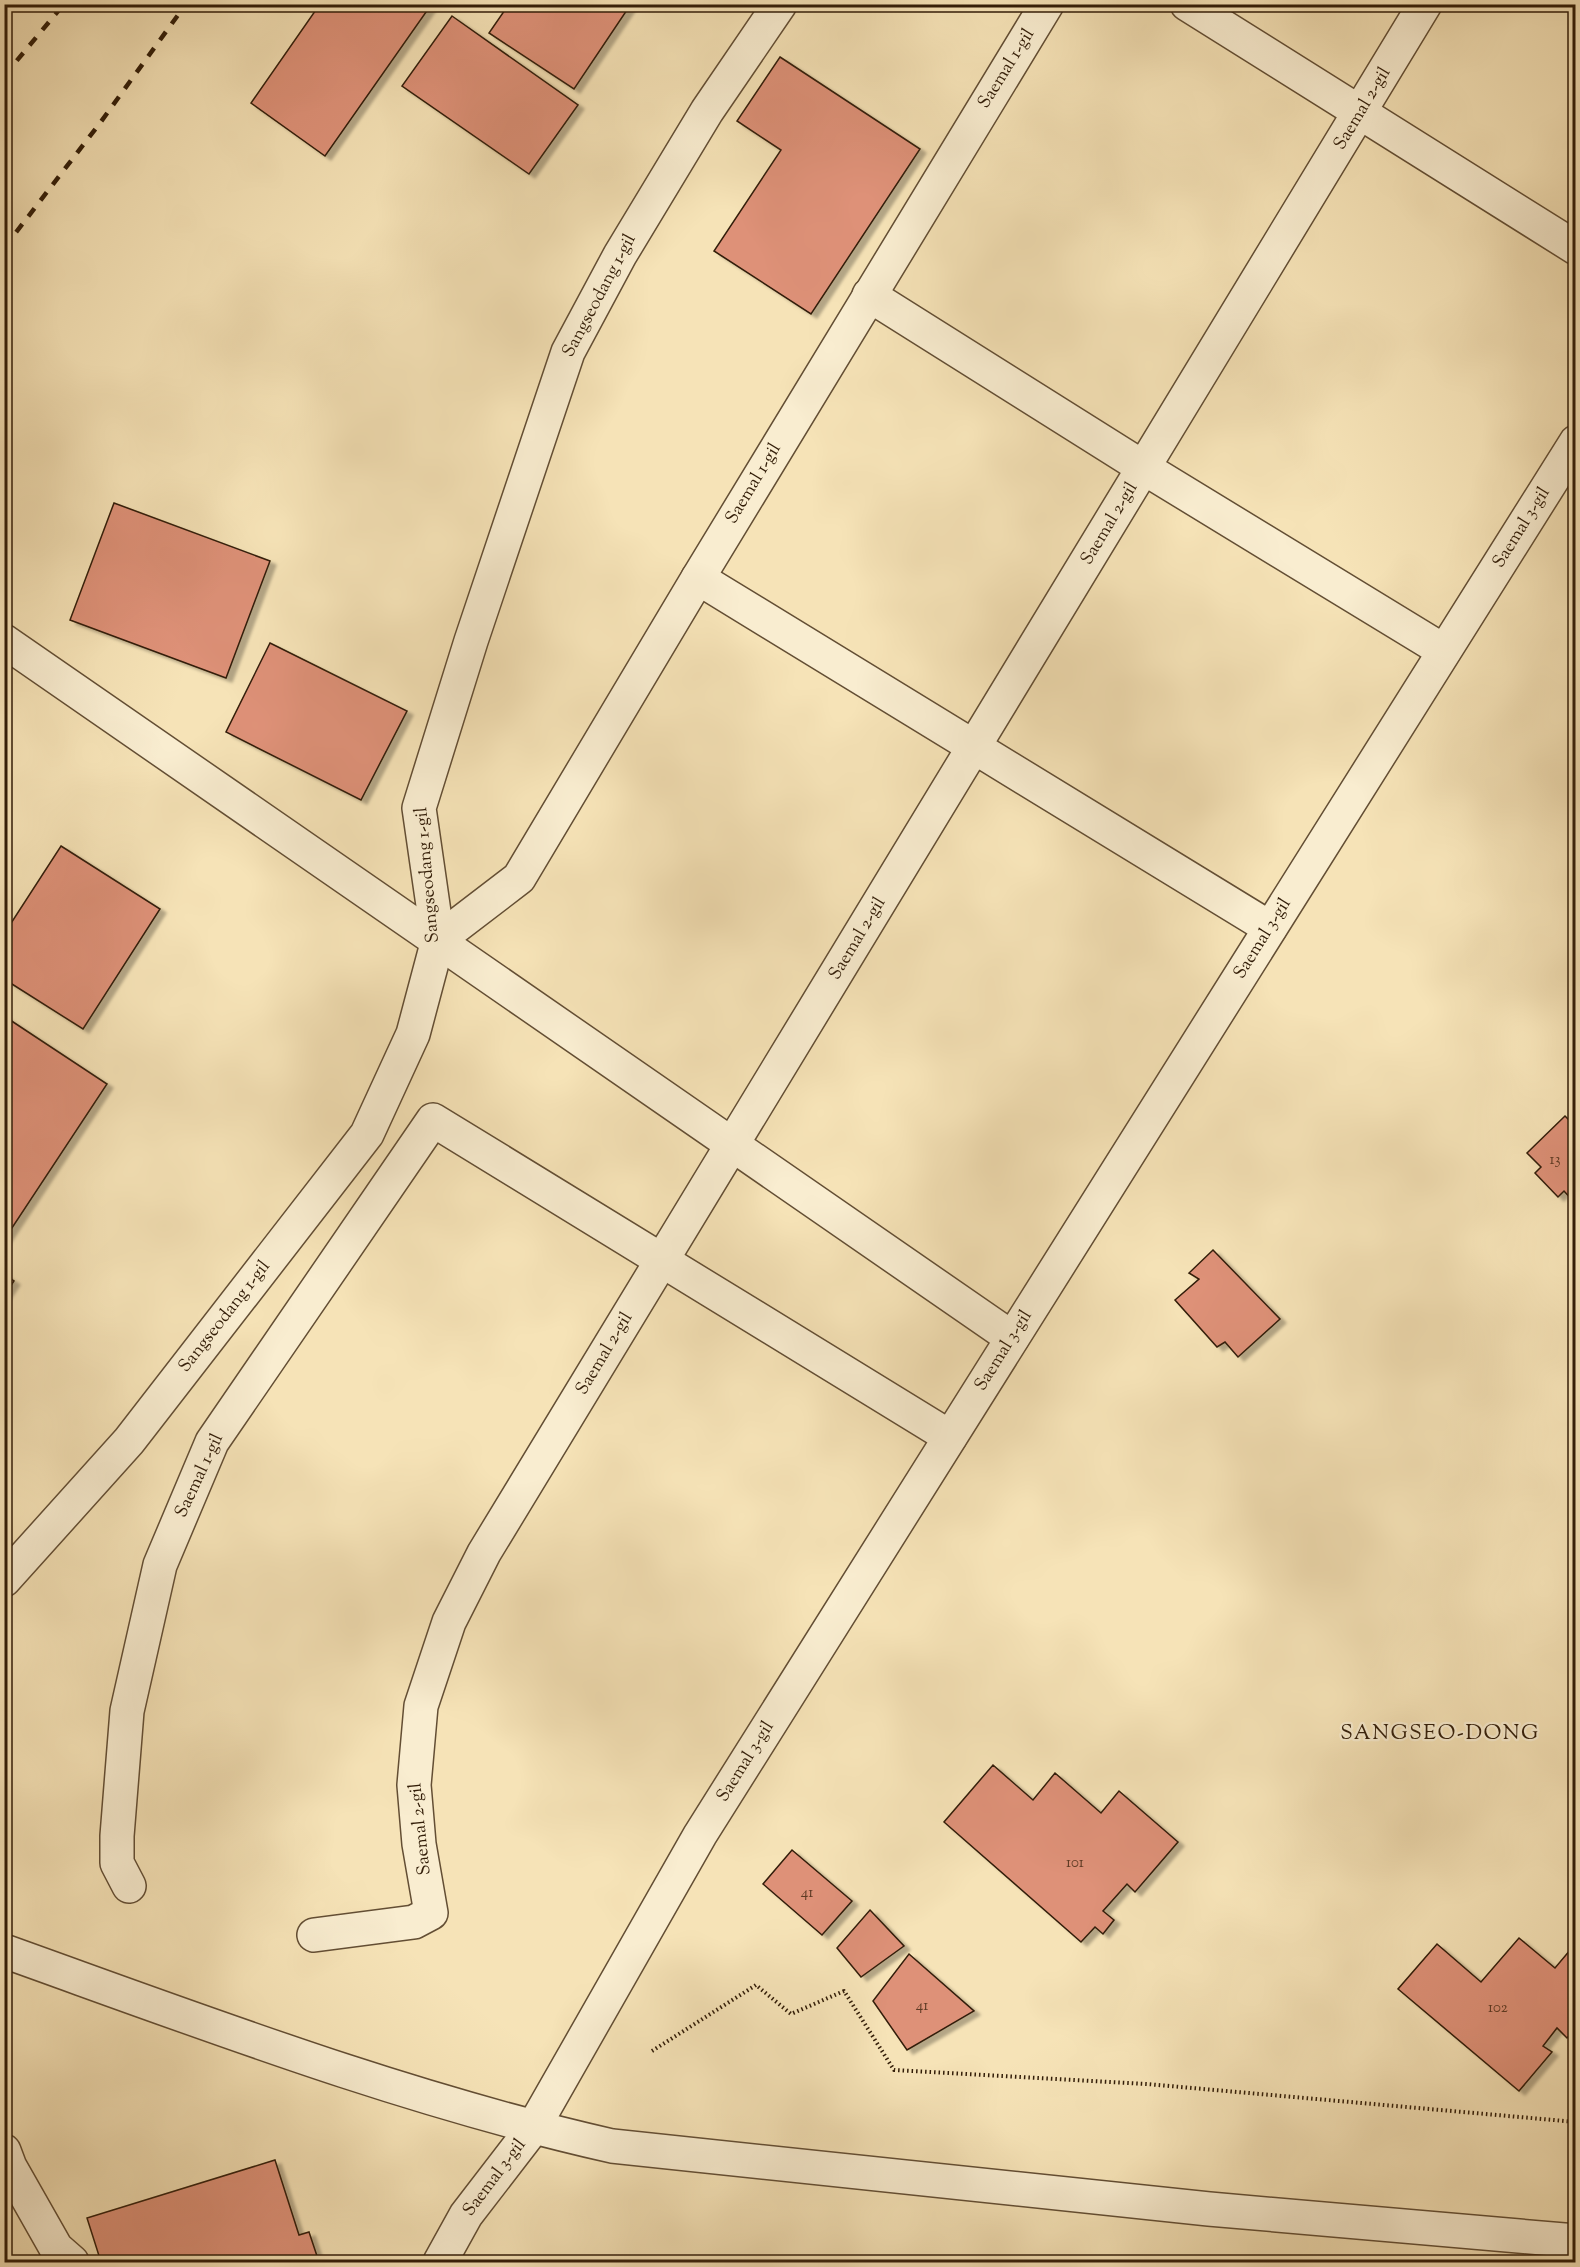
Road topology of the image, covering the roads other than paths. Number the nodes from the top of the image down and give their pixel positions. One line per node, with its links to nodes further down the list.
1 (780, 4): 15 (street, Sangseodang 1-gil)
2 (1047, 4): 7 (street, Saemal 1-gil)
3 (1188, 4): 5 (street)
4 (1425, 4): 5 (street, Saemal 2-gil)
5 (1360, 113): 6 (street); 9 (street, Saemal 2-gil)
6 (1575, 248)
7 (869, 295): 9 (street); 10 (street, Saemal 1-gil)
8 (1575, 442): 12 (street, Saemal 3-gil)
9 (1144, 468): 12 (street); 13 (street, Saemal 2-gil)
10 (698, 578): 13 (street); 15 (street, Saemal 1-gil)
11 (4, 641): 15 (street)
12 (1444, 651): 14 (street, Saemal 3-gil)
13 (974, 747): 14 (street); 16 (street, Saemal 2-gil)
14 (1270, 928): 18 (street, Saemal 3-gil)
15 (438, 940): 16 (street); 20 (street, Sangseodang 1-gil)
16 (733, 1145): 17 (street, Saemal 2-gil); 18 (street)
17 (662, 1261): 19 (street); 21 (street, Saemal 1-gil); 22 (street, Saemal 2-gil)
18 (1012, 1338): 19 (street, Saemal 3-gil)
19 (950, 1437): 24 (street, Saemal 3-gil)
20 (4, 1580)
21 (129, 1886)
22 (314, 1935)
23 (4, 1952): 24 (street)
24 (533, 2128): 26 (street); 28 (street, Saemal 3-gil)
25 (4, 2151): 27 (street)
26 (1575, 2241)
27 (72, 2262)
28 (440, 2262)

